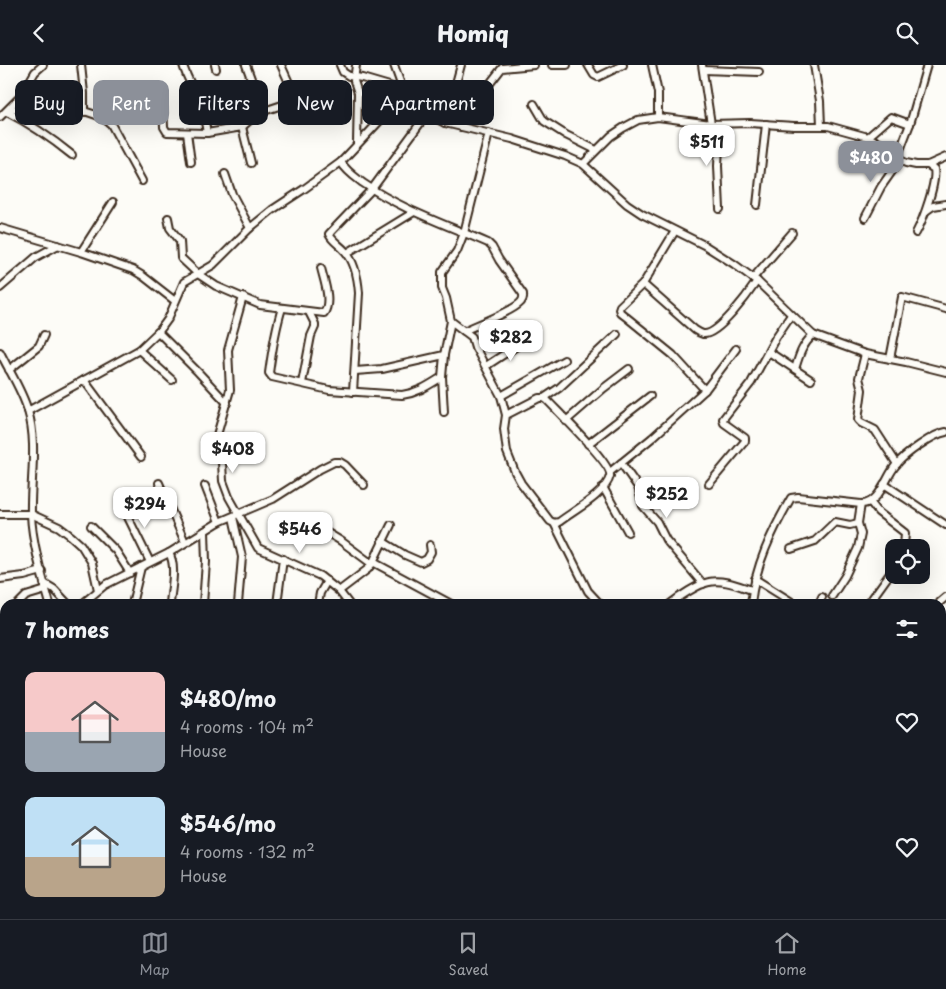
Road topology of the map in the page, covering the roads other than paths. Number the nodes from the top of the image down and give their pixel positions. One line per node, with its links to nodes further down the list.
1 (42, 65): 28 (street)
2 (81, 65): 29 (street)
3 (183, 65): 21 (street)
4 (246, 65): 22 (street)
5 (281, 65): 27 (street)
6 (340, 65): 20 (street)
7 (356, 65): 20 (street)
8 (394, 65): 24 (street)
9 (461, 65): 25 (street)
10 (534, 65): 43 (street)
11 (552, 65): 12 (street)
12 (567, 65)
13 (588, 65): 14 (street)
14 (623, 65)
15 (652, 65): 31 (street)
16 (814, 65): 41 (street)
17 (927, 65): 34 (street)
18 (703, 67): 19 (street); 40 (street)
19 (759, 72)
20 (355, 77): 23 (street); 48 (street)
21 (188, 80)
22 (252, 80)
23 (368, 80)
24 (400, 80)
25 (457, 80)
26 (534, 104): 49 (street)
27 (268, 109)
28 (8, 110): 29 (street); 30 (street); 50 (street)
29 (84, 113): 59 (street)
30 (0, 117)
31 (658, 117): 40 (street); 49 (street)
32 (720, 124): 33 (street); 40 (street); 64 (street)
33 (766, 124): 41 (street); 63 (street)
34 (910, 124): 47 (street); 52 (street)
35 (164, 125): 44 (street)
36 (206, 125): 45 (street)
37 (374, 125): 48 (street)
38 (419, 125): 60 (street)
39 (453, 125): 43 (street)
40 (711, 125)
41 (821, 126): 47 (street)
42 (242, 127): 45 (street); 55 (street)
43 (461, 127): 46 (street)
44 (187, 133): 45 (street); 53 (street)
45 (208, 133)
46 (489, 133): 56 (street); 72 (street)
47 (868, 137): 52 (street)
48 (357, 143): 54 (street)
49 (596, 150): 56 (street)
50 (72, 155)
51 (946, 157): 57 (street)
52 (899, 159): 57 (street); 68 (street)
53 (191, 161)
54 (341, 162): 60 (street); 70 (street)
55 (251, 163)
56 (583, 164): 71 (street)
57 (928, 165): 65 (street)
58 (225, 174): 70 (street)
59 (142, 181)
60 (372, 189): 66 (street); 77 (street)
61 (113, 203): 76 (street)
62 (946, 204): 65 (street)
63 (757, 205)
64 (720, 209)
65 (926, 211): 74 (street)
66 (414, 212): 72 (street); 77 (street)
67 (168, 218): 79 (street)
68 (865, 218)
69 (0, 228): 75 (street)
70 (250, 228): 79 (street)
71 (675, 231): 80 (street); 81 (street)
72 (464, 233): 89 (street); 90 (street)
73 (792, 233): 80 (street)
74 (916, 233)
75 (58, 245): 76 (street); 82 (street)
76 (81, 252): 84 (street)
77 (347, 253): 108 (street)
78 (321, 268): 87 (street)
79 (198, 274): 83 (street); 84 (street)
80 (755, 280): 81 (street); 88 (street)
81 (643, 284): 115 (street)
82 (0, 288)
83 (243, 297): 85 (street); 120 (street)
84 (175, 301): 91 (street)
85 (282, 308): 87 (street); 114 (street)
86 (946, 309): 102 (street)
87 (309, 312): 114 (street)
88 (791, 315): 94 (street); 99 (street)
89 (452, 321): 90 (street); 101 (street)
90 (464, 331): 104 (street)
91 (158, 332): 97 (street); 120 (street)
92 (617, 334): 119 (street)
93 (44, 335): 107 (street)
94 (813, 335): 100 (street); 106 (street)
95 (526, 340): 104 (street)
96 (736, 349): 115 (street)
97 (139, 350): 112 (street); 113 (street)
98 (0, 352): 107 (street)
99 (769, 353): 106 (street); 132 (street)
100 (864, 354): 102 (street); 129 (street)
101 (444, 355): 108 (street); 110 (street)
102 (890, 359): 109 (street)
103 (564, 360): 117 (street)
104 (486, 366): 117 (street)
105 (629, 369): 124 (street)
106 (795, 369): 111 (street)
107 (9, 370): 121 (street)
108 (355, 371): 116 (street)
109 (946, 372)
110 (442, 377): 116 (street); 122 (street)
111 (811, 379)
112 (84, 380): 121 (street); 127 (street)
113 (172, 380)
114 (302, 383): 116 (street)
115 (704, 390): 128 (street)
116 (353, 392)
117 (501, 395): 123 (street)
118 (650, 396): 126 (street)
119 (544, 398): 123 (street); 124 (street)
120 (227, 403): 142 (street)
121 (28, 411): 141 (street)
122 (444, 412)
123 (506, 415): 144 (street)
124 (566, 421): 126 (street)
125 (946, 432): 129 (street)
126 (588, 444): 130 (street)
127 (141, 457)
128 (622, 463): 130 (street); 169 (street)
129 (897, 463): 133 (street)
130 (610, 472): 136 (street)
131 (159, 483): 154 (street)
132 (709, 484)
133 (884, 484): 137 (street); 147 (street)
134 (364, 485): 142 (street)
135 (205, 486): 143 (street)
136 (603, 487): 144 (street); 151 (street)
137 (871, 503): 138 (street); 152 (street)
138 (861, 504): 145 (street); 165 (street)
139 (122, 505): 159 (street)
140 (0, 513): 141 (street)
141 (31, 514): 162 (street); 172 (street)
142 (236, 516): 143 (street); 158 (street); 182 (street)
143 (219, 522): 150 (street)
144 (554, 523): 187 (street)
145 (858, 523): 156 (street); 174 (street)
146 (391, 525): 153 (street)
147 (946, 525)
148 (90, 526): 163 (street)
149 (318, 527): 160 (street)
150 (205, 531): 154 (street); 181 (street)
151 (628, 531)
152 (905, 539)
153 (382, 541): 155 (street); 160 (street)
154 (185, 542): 157 (street)
155 (430, 545)
156 (791, 549)
157 (169, 553): 159 (street); 180 (street)
158 (283, 559): 166 (street); 183 (street)
159 (150, 562): 161 (street)
160 (372, 563): 173 (street); 186 (street)
161 (140, 567): 163 (street); 179 (street)
162 (42, 571): 164 (street); 168 (street)
163 (130, 573): 172 (street)
164 (0, 579)
165 (755, 579): 171 (street); 190 (street)
166 (327, 581): 173 (street); 184 (street)
167 (885, 581): 191 (street)
168 (44, 583): 170 (street); 177 (street)
169 (703, 584): 171 (street); 188 (street)
170 (46, 590): 175 (street); 176 (street)
171 (752, 590): 189 (street)
172 (98, 591): 178 (street)
173 (339, 591): 185 (street)
174 (832, 596)
175 (23, 599)
176 (49, 599)
177 (63, 599)
178 (88, 599)
179 (133, 599)
180 (170, 599)
181 (203, 599)
182 (238, 599)
183 (278, 599)
184 (319, 599)
185 (345, 599)
186 (441, 599)
187 (595, 599)
188 (678, 599)
189 (751, 599)
190 (787, 599)
191 (872, 599)

